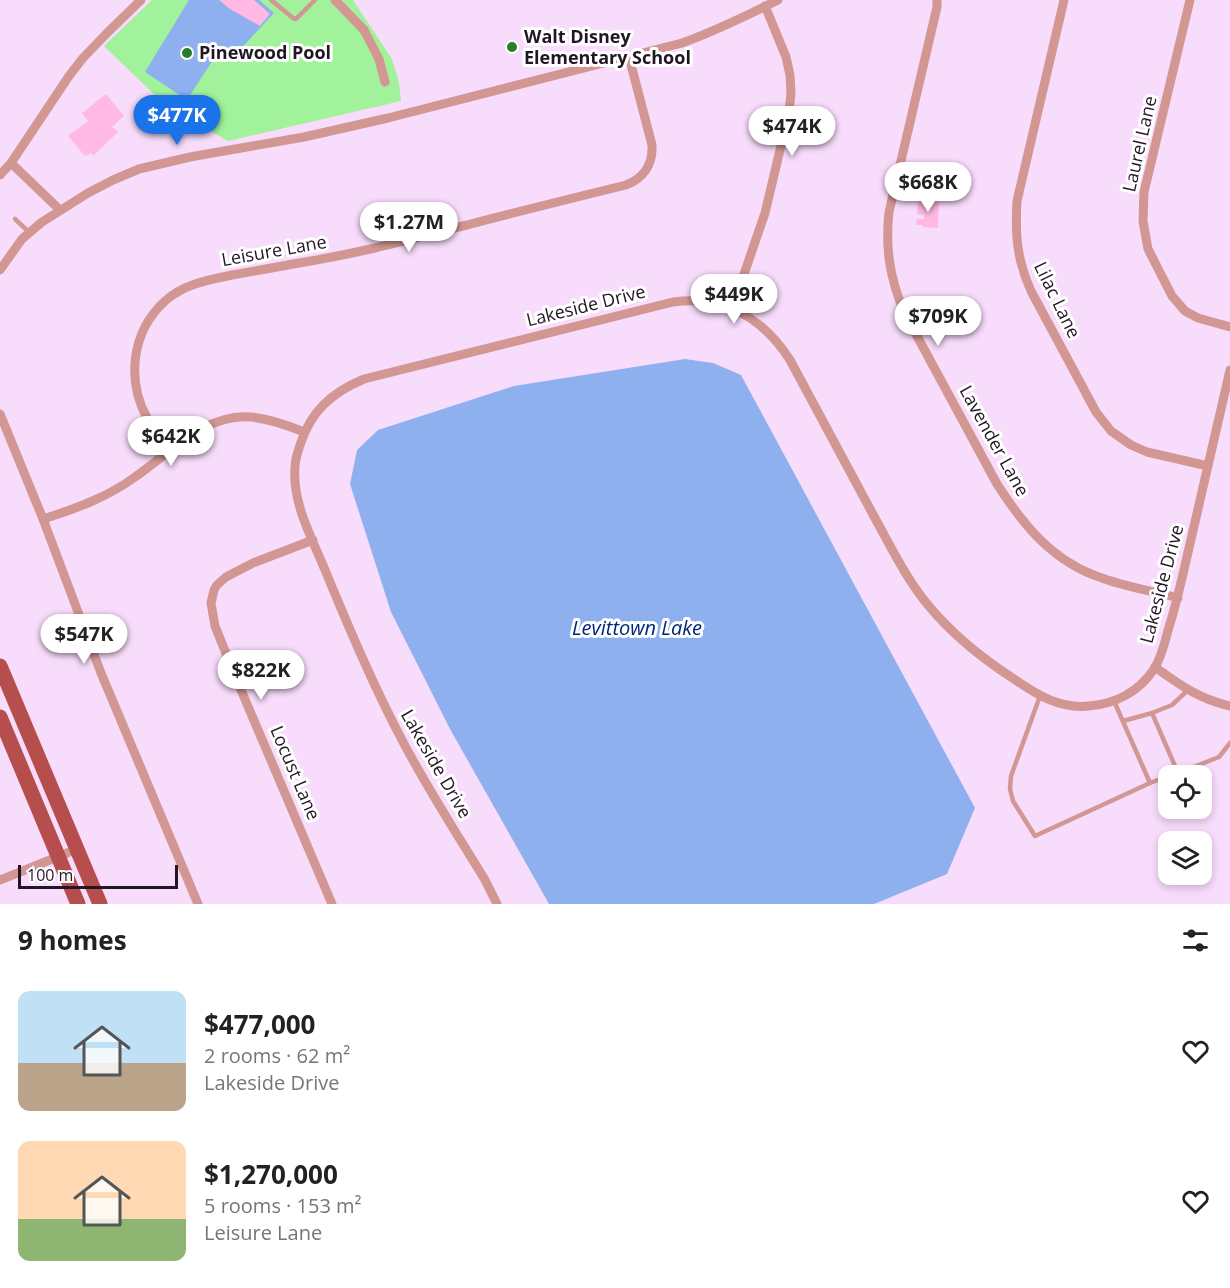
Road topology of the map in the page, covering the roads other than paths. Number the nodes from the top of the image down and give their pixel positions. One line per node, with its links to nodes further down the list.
1 (141, 0): 12 (street)
2 (271, 0): 3 (lane)
3 (315, 0)
4 (335, 0): 11 (street)
5 (778, 0): 9 (street)
6 (938, 0): 27 (street, Lavender Lane)
7 (1064, 0): 24 (street, Lilac Lane)
8 (1190, 0): 19 (street, Laurel Lane)
9 (765, 6): 10 (street); 18 (street)
10 (629, 57): 14 (street); 23 (street, Leisure Lane)
11 (385, 82)
12 (11, 163): 13 (street); 14 (street)
13 (0, 176)
14 (60, 210): 16 (street)
15 (15, 219): 16 (lane)
16 (30, 232): 17 (street)
17 (0, 270)
18 (732, 309): 22 (street, Lakeside Drive); 31 (street, Lakeside Drive)
19 (1230, 327)
20 (1230, 370): 24 (street, Lakeside Drive)
21 (0, 414): 25 (street)
22 (304, 432): 23 (street); 26 (street, Lakeside Drive)
23 (171, 450): 25 (street)
24 (1208, 466): 27 (street, Lakeside Drive)
25 (44, 519): 47 (street)
26 (313, 540): 48 (street, Locust Lane); 49 (street, Lakeside Drive)
27 (1178, 597): 29 (street, Lakeside Drive)
28 (0, 666): 42 (main road)
29 (1155, 667): 30 (street); 32 (street, Lakeside Drive)
30 (1188, 690): 33 (street); 34 (lane)
31 (1040, 696): 32 (street, Lakeside Drive); 41 (lane)
32 (1114, 701): 36 (lane)
33 (1230, 706)
34 (1152, 713): 36 (lane); 38 (lane)
35 (0, 717): 43 (main road)
36 (1123, 721): 41 (lane)
37 (1230, 743): 39 (lane)
38 (1175, 765)
39 (1198, 765)
40 (1158, 780): 41 (lane)
41 (1150, 783)
42 (77, 849): 43 (street); 46 (main road)
43 (58, 857): 44 (street); 45 (main road)
44 (0, 880)
45 (78, 904)
46 (100, 904)
47 (198, 904)
48 (332, 904)
49 (497, 904)

